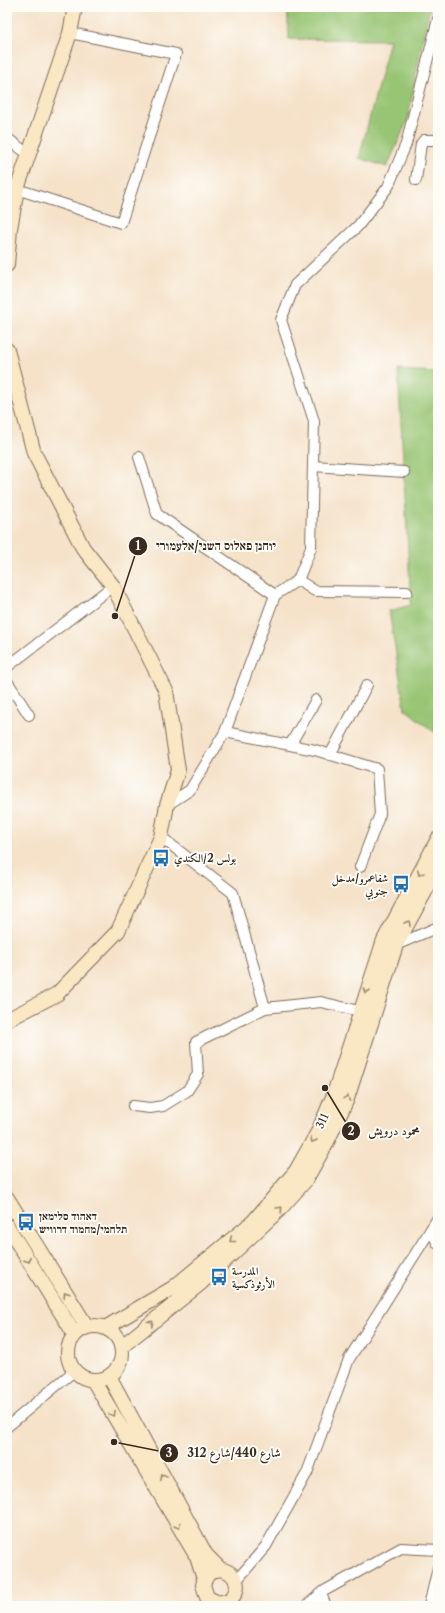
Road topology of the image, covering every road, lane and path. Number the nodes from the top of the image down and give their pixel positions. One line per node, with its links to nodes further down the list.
1 (75, 7): 3 (street)
2 (438, 19): 13 (street)
3 (70, 34): 6 (street); 8 (street)
4 (7, 138): 6 (street)
5 (438, 140): 7 (street)
6 (28, 154): 8 (street)
7 (416, 180)
8 (17, 189): 9 (street)
9 (8, 229): 10 (street)
10 (7, 265)
11 (7, 350): 16 (street)
12 (139, 457): 18 (street)
13 (313, 466): 14 (street); 15 (street)
14 (404, 472)
15 (298, 580): 17 (street); 18 (street)
16 (113, 586): 19 (street); 27 (street)
17 (407, 592)
18 (275, 596): 24 (street)
19 (7, 666)
20 (7, 681): 23 (street)
21 (367, 685): 26 (street)
22 (316, 700): 25 (street)
23 (29, 715)
24 (225, 732): 25 (street); 27 (street)
25 (290, 745): 26 (street)
26 (330, 755): 30 (street)
27 (167, 805): 28 (street)
28 (162, 837): 34 (street); 36 (street)
29 (438, 839): 35 (street, 311, one-way to 35)
30 (360, 867)
31 (438, 868): 33 (street, 311, one-way to 31)
32 (438, 928): 33 (street)
33 (396, 945): 46 (street, 311, one-way to 33)
34 (265, 1008): 35 (street); 37 (street)
35 (359, 1011): 44 (street, 311, one-way to 44)
36 (7, 1020)
37 (133, 1106)
38 (7, 1198): 43 (street, one-way to 38)
39 (438, 1218): 41 (street)
40 (7, 1226): 45 (street, one-way to 45)
41 (431, 1230): 42 (street); 55 (street)
42 (438, 1244)
43 (87, 1327): 44 (street); 45 (street)
44 (105, 1328): 46 (street)
45 (75, 1335): 47 (street)
46 (121, 1347): 48 (street)
47 (74, 1371): 49 (street); 50 (street)
48 (109, 1376): 49 (street); 53 (street, one-way to 48)
49 (93, 1380): 54 (street, one-way to 54)
50 (7, 1426)
51 (438, 1550): 56 (street)
52 (438, 1568): 61 (street)
53 (220, 1569): 54 (street); 55 (street)
54 (204, 1579): 57 (street)
55 (236, 1581): 58 (street)
56 (321, 1594): 59 (street); 60 (street)
57 (209, 1602): 58 (street)
58 (225, 1604)
59 (306, 1606)
60 (326, 1606)
61 (429, 1606)

